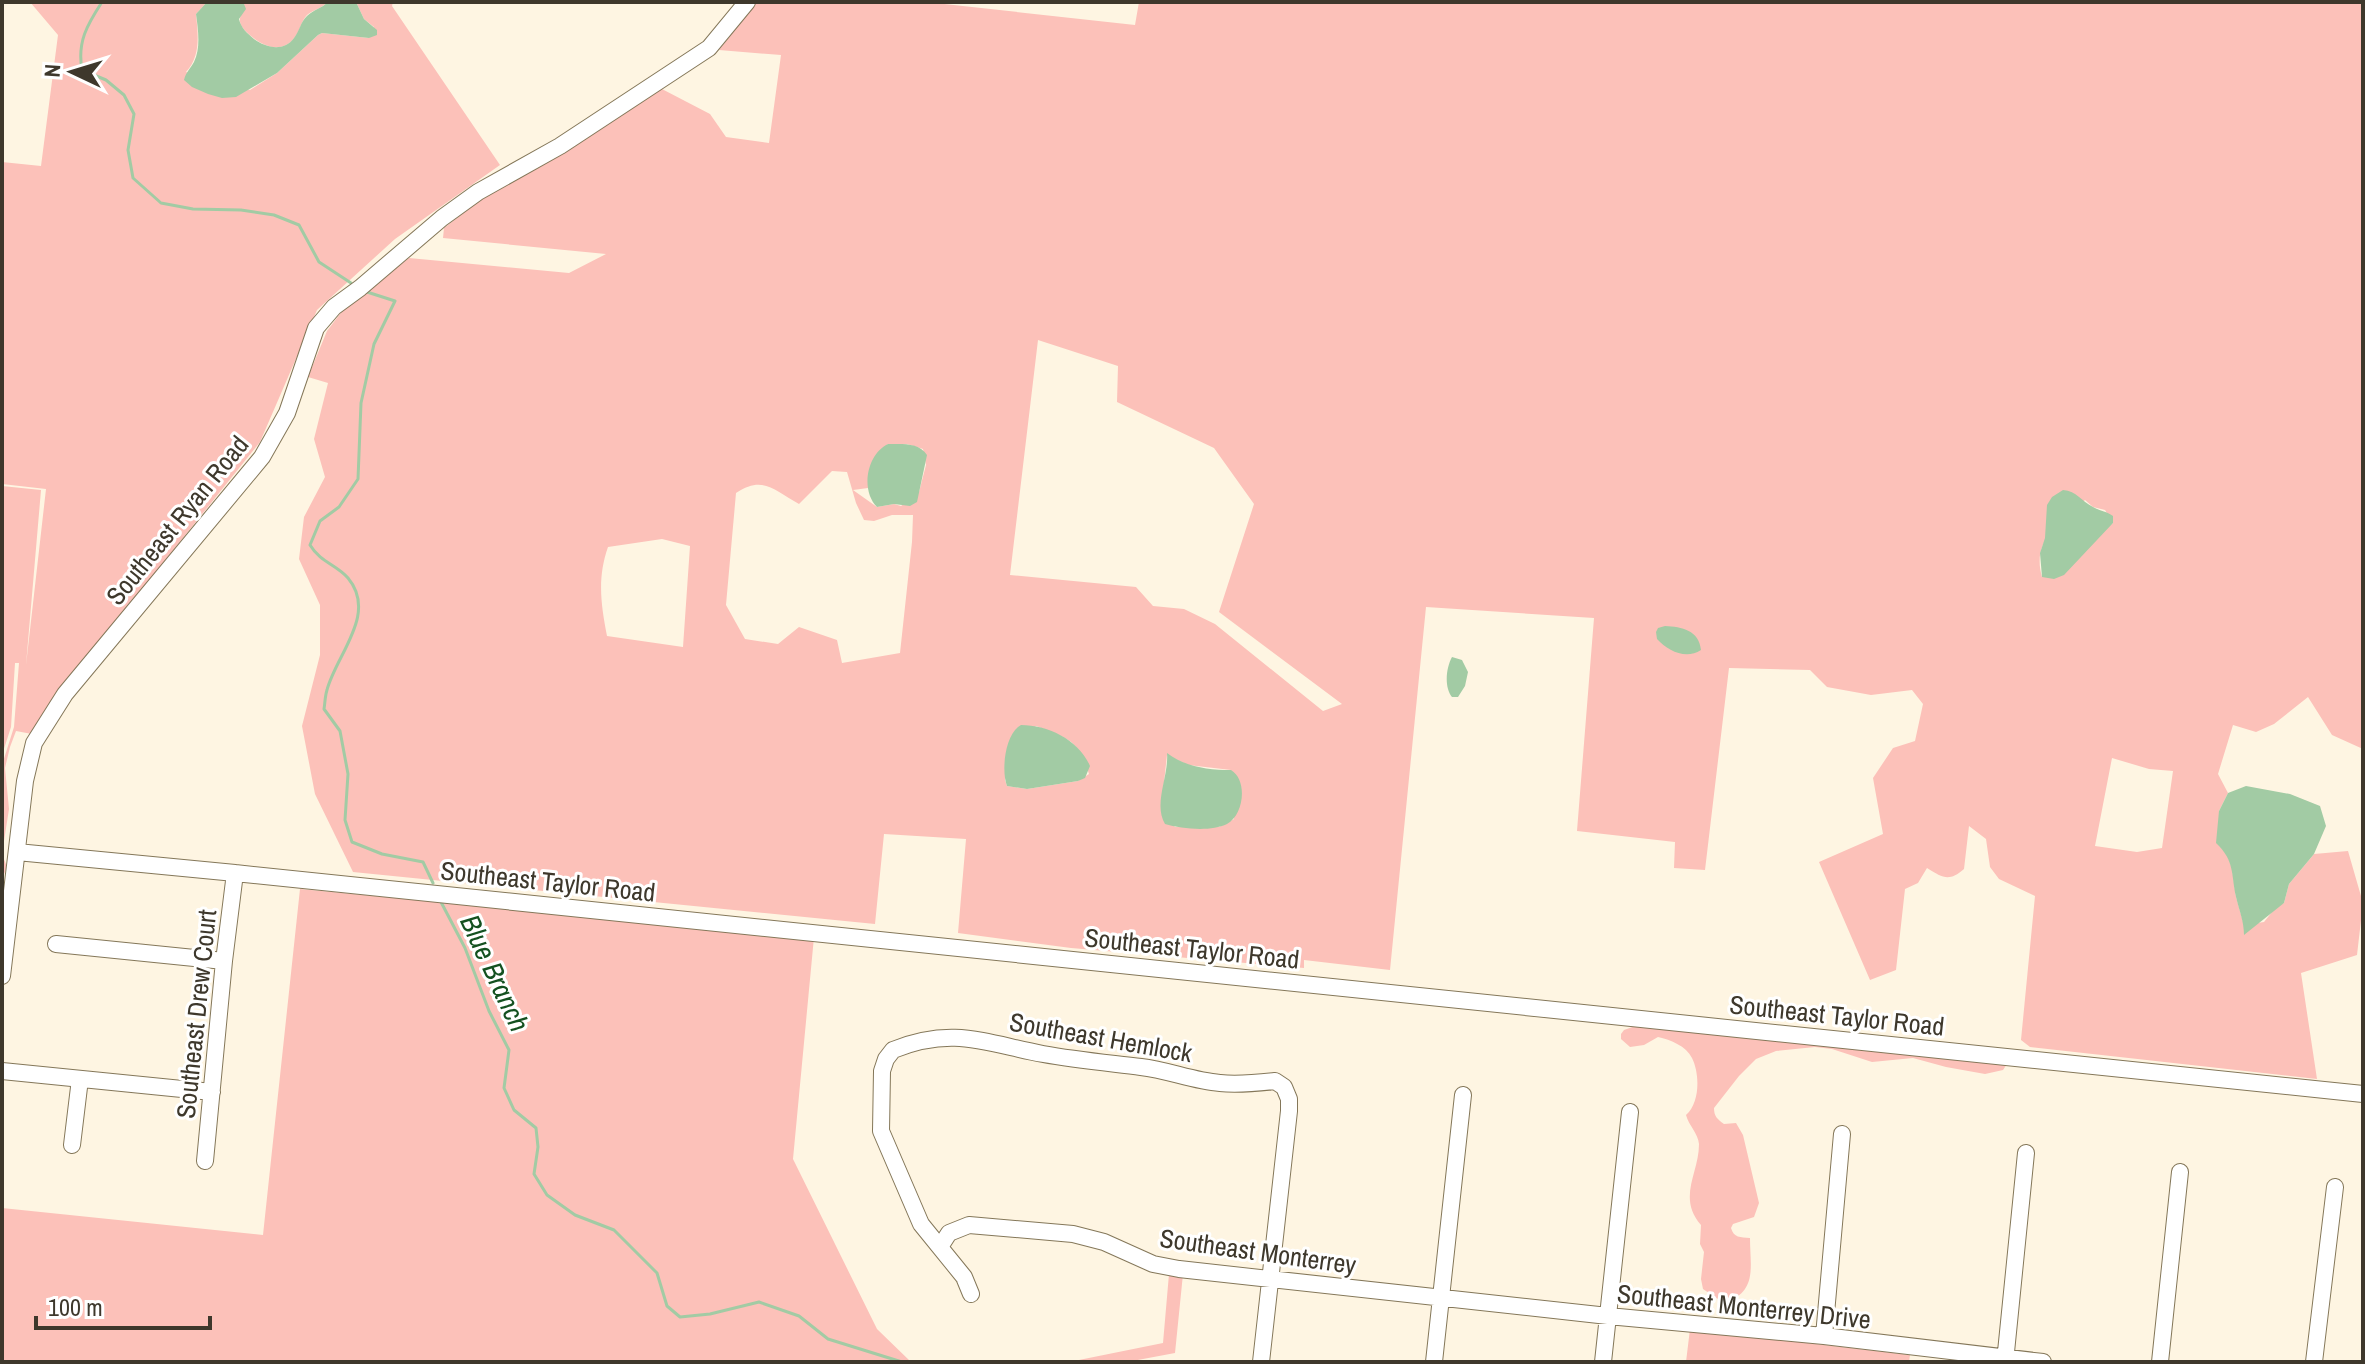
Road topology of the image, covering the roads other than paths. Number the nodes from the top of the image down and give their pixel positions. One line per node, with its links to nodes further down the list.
1 (747, 2): 2 (street, Southeast Ryan Road)
2 (17, 852): 3 (street, Southeast Taylor Road); 6 (street, Southeast Ryan Road)
3 (235, 873): 5 (street, Southeast Drew Court); 10 (street, Southeast Taylor Road)
4 (56, 944): 5 (street)
5 (224, 961): 9 (street, Southeast Drew Court)
6 (2, 976)
7 (2, 1071): 8 (street)
8 (80, 1079): 9 (street); 14 (street)
9 (212, 1092): 16 (street, Southeast Drew Court)
10 (2363, 1094)
11 (1463, 1095): 22 (street)
12 (1630, 1112): 23 (street)
13 (1842, 1134): 24 (street)
14 (72, 1145)
15 (2026, 1153): 26 (street)
16 (205, 1161)
17 (2180, 1172): 31 (street)
18 (2335, 1187): 32 (street)
19 (940, 1247): 20 (street, Southeast Monterrey); 20 (street, Southeast Hemlock); 21 (street)
20 (1269, 1278): 22 (street, Southeast Monterrey); 27 (street)
21 (971, 1294)
22 (1441, 1298): 23 (street, Southeast Monterrey Drive); 28 (street)
23 (1608, 1316): 24 (street, Southeast Monterrey Drive); 29 (street)
24 (1824, 1336): 25 (street, Southeast Monterrey Drive)
25 (1917, 1355): 26 (street, Southeast Monterrey Drive)
26 (2005, 1360): 30 (street, Southeast Monterrey Drive)
27 (1261, 1362)
28 (1434, 1362)
29 (1603, 1362)
30 (2043, 1362)
31 (2160, 1362)
32 (2314, 1362)

